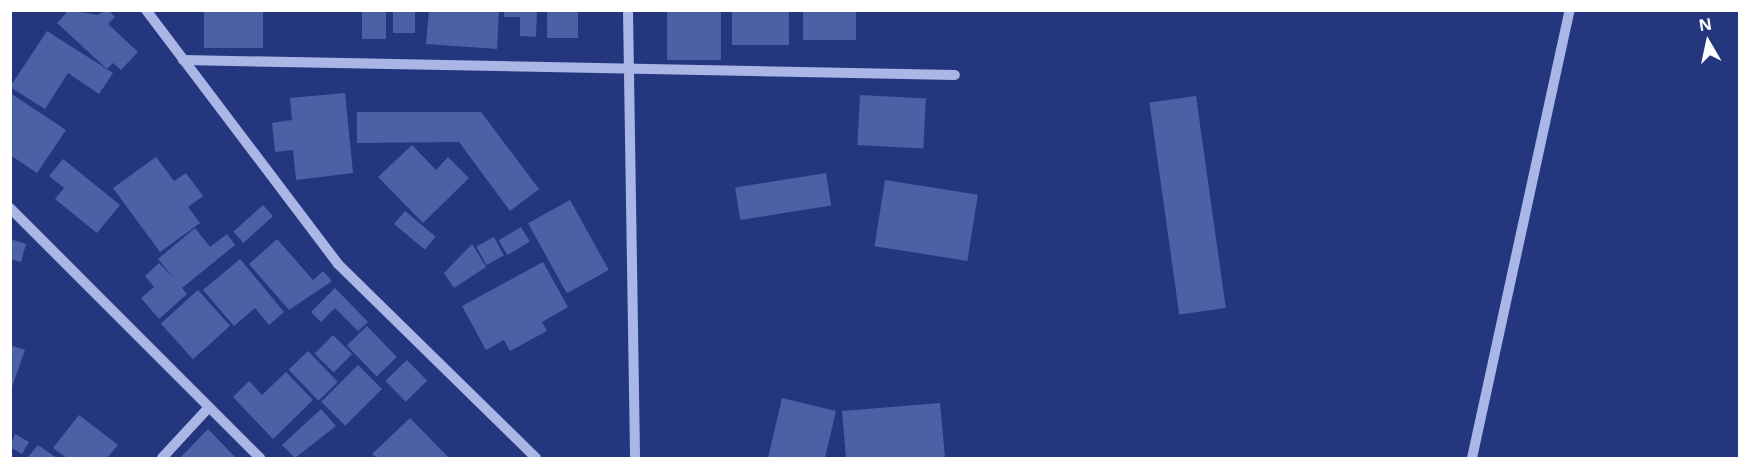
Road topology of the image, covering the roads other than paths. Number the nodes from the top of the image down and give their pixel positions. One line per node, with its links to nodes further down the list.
1 (146, 10): 4 (street)
2 (628, 10): 5 (street)
3 (1569, 10): 13 (street)
4 (183, 60): 5 (street); 11 (street)
5 (628, 71): 6 (street); 12 (street)
6 (955, 75)
7 (10, 208): 8 (street)
8 (209, 407): 9 (street); 10 (street)
9 (162, 459)
10 (260, 459)
11 (536, 459)
12 (635, 459)
13 (1472, 459)

